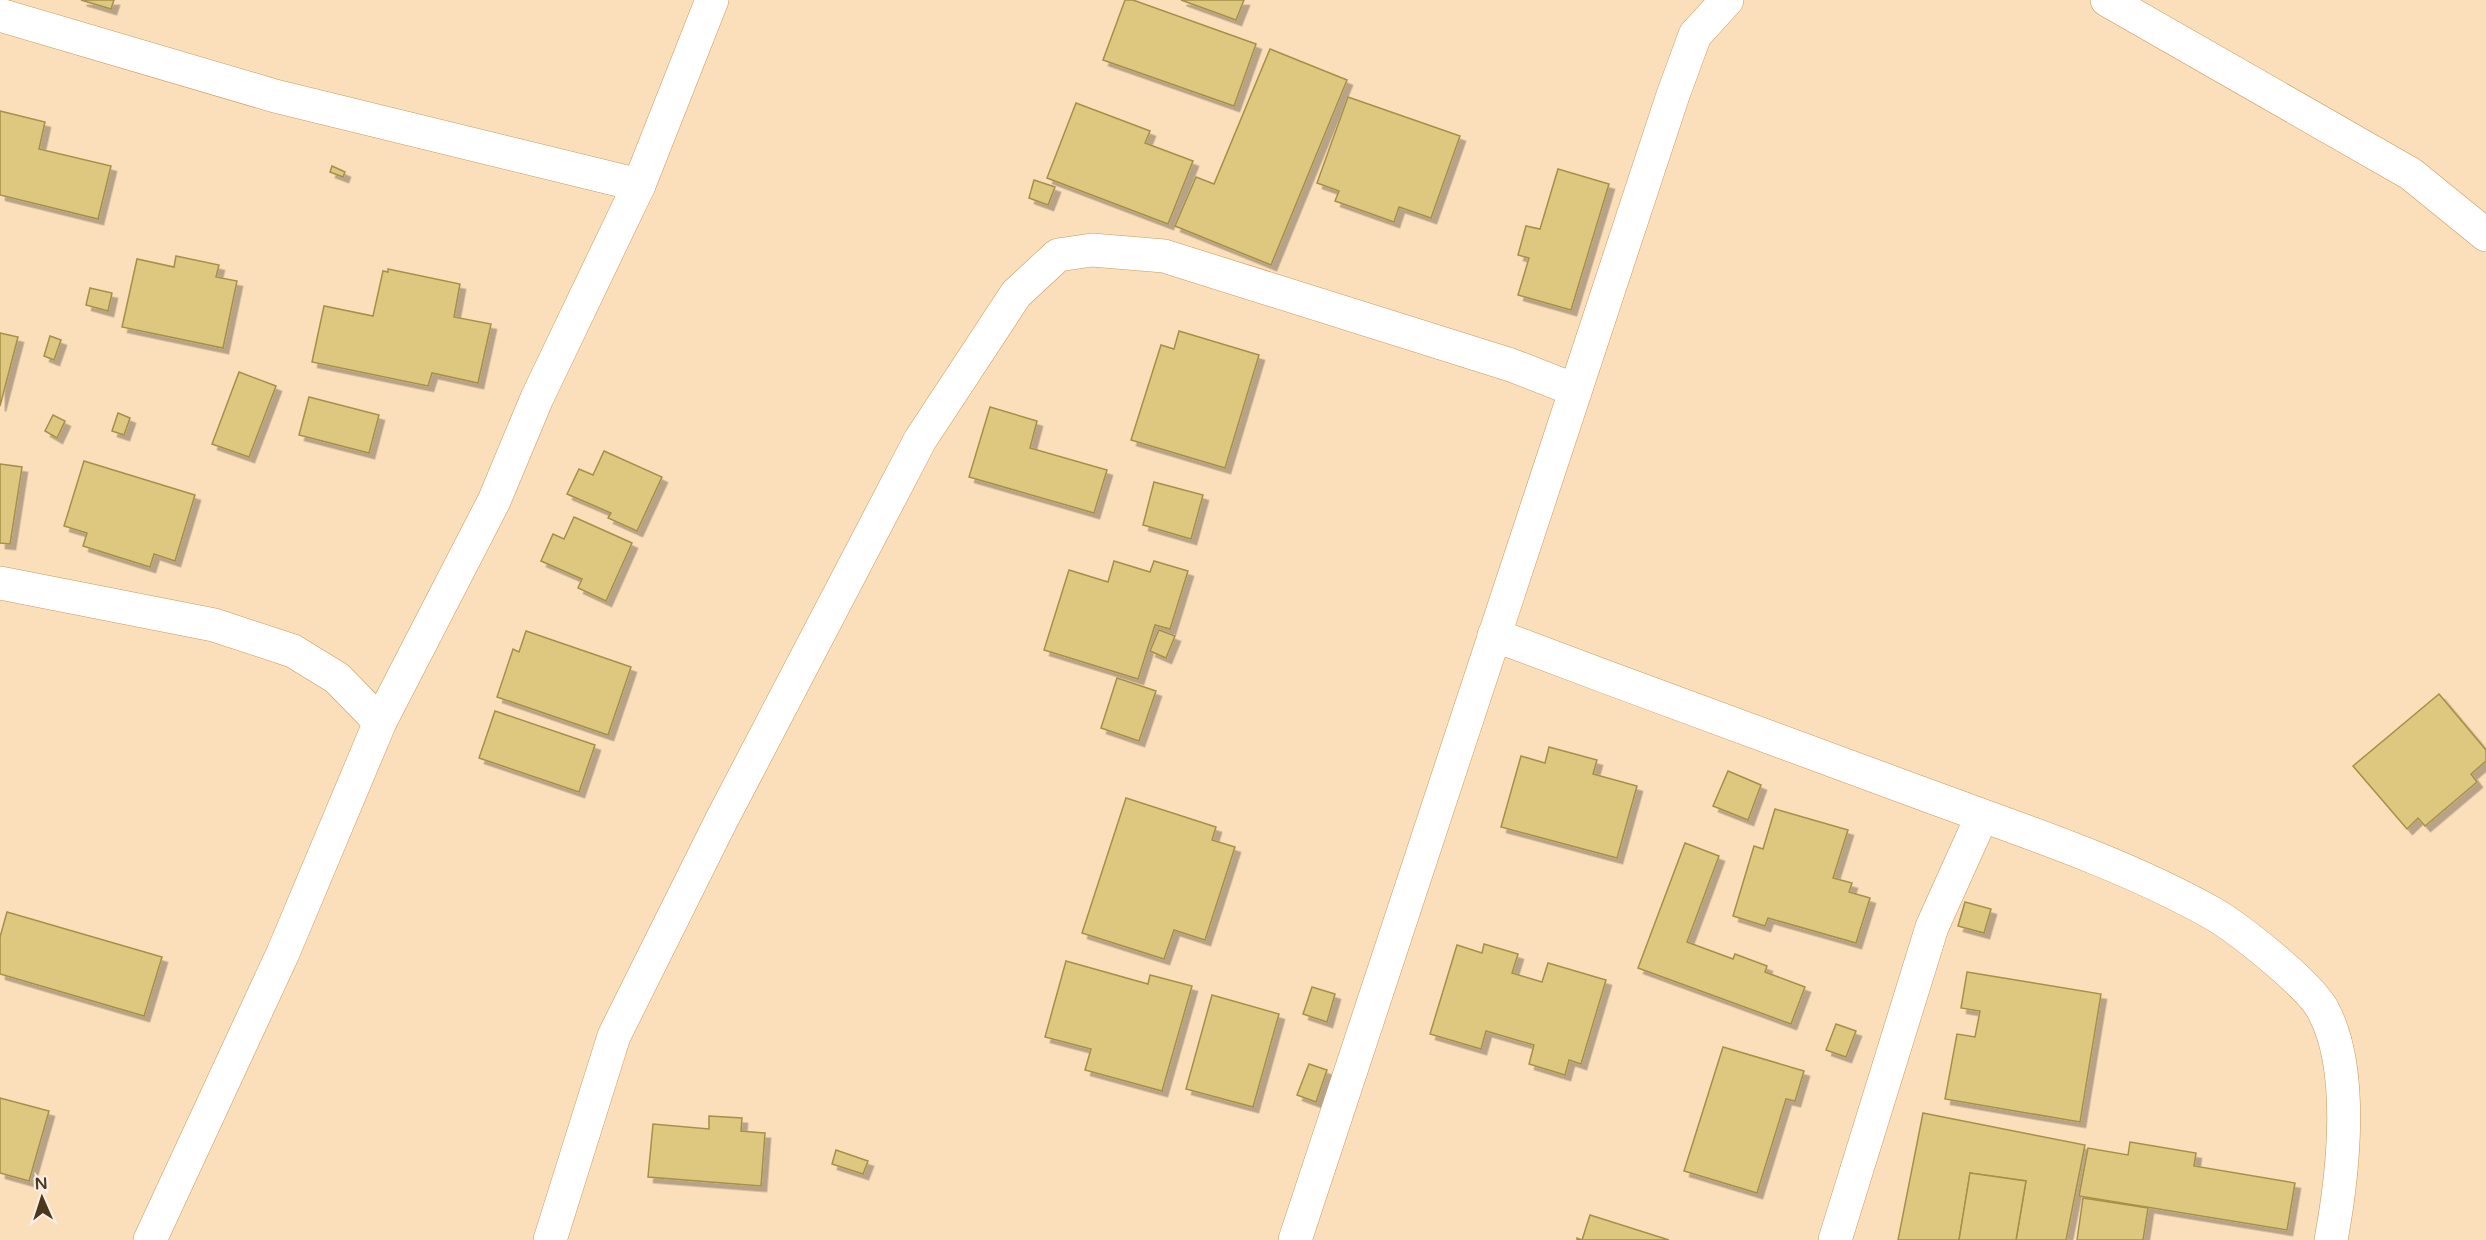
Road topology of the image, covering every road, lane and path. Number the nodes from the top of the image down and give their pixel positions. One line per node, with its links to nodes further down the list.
1 (712, 0): 5 (street)
2 (1727, 0): 7 (street)
3 (2107, 0): 6 (street)
4 (0, 15): 5 (street)
5 (639, 185): 10 (street)
6 (2486, 235)
7 (1575, 390): 9 (street); 13 (street)
8 (0, 583): 10 (street)
9 (1494, 635): 11 (street); 14 (street)
10 (380, 722): 12 (street)
11 (1982, 816): 15 (street); 16 (street)
12 (150, 1240)
13 (550, 1240)
14 (1295, 1240)
15 (1835, 1240)
16 (2331, 1240)

